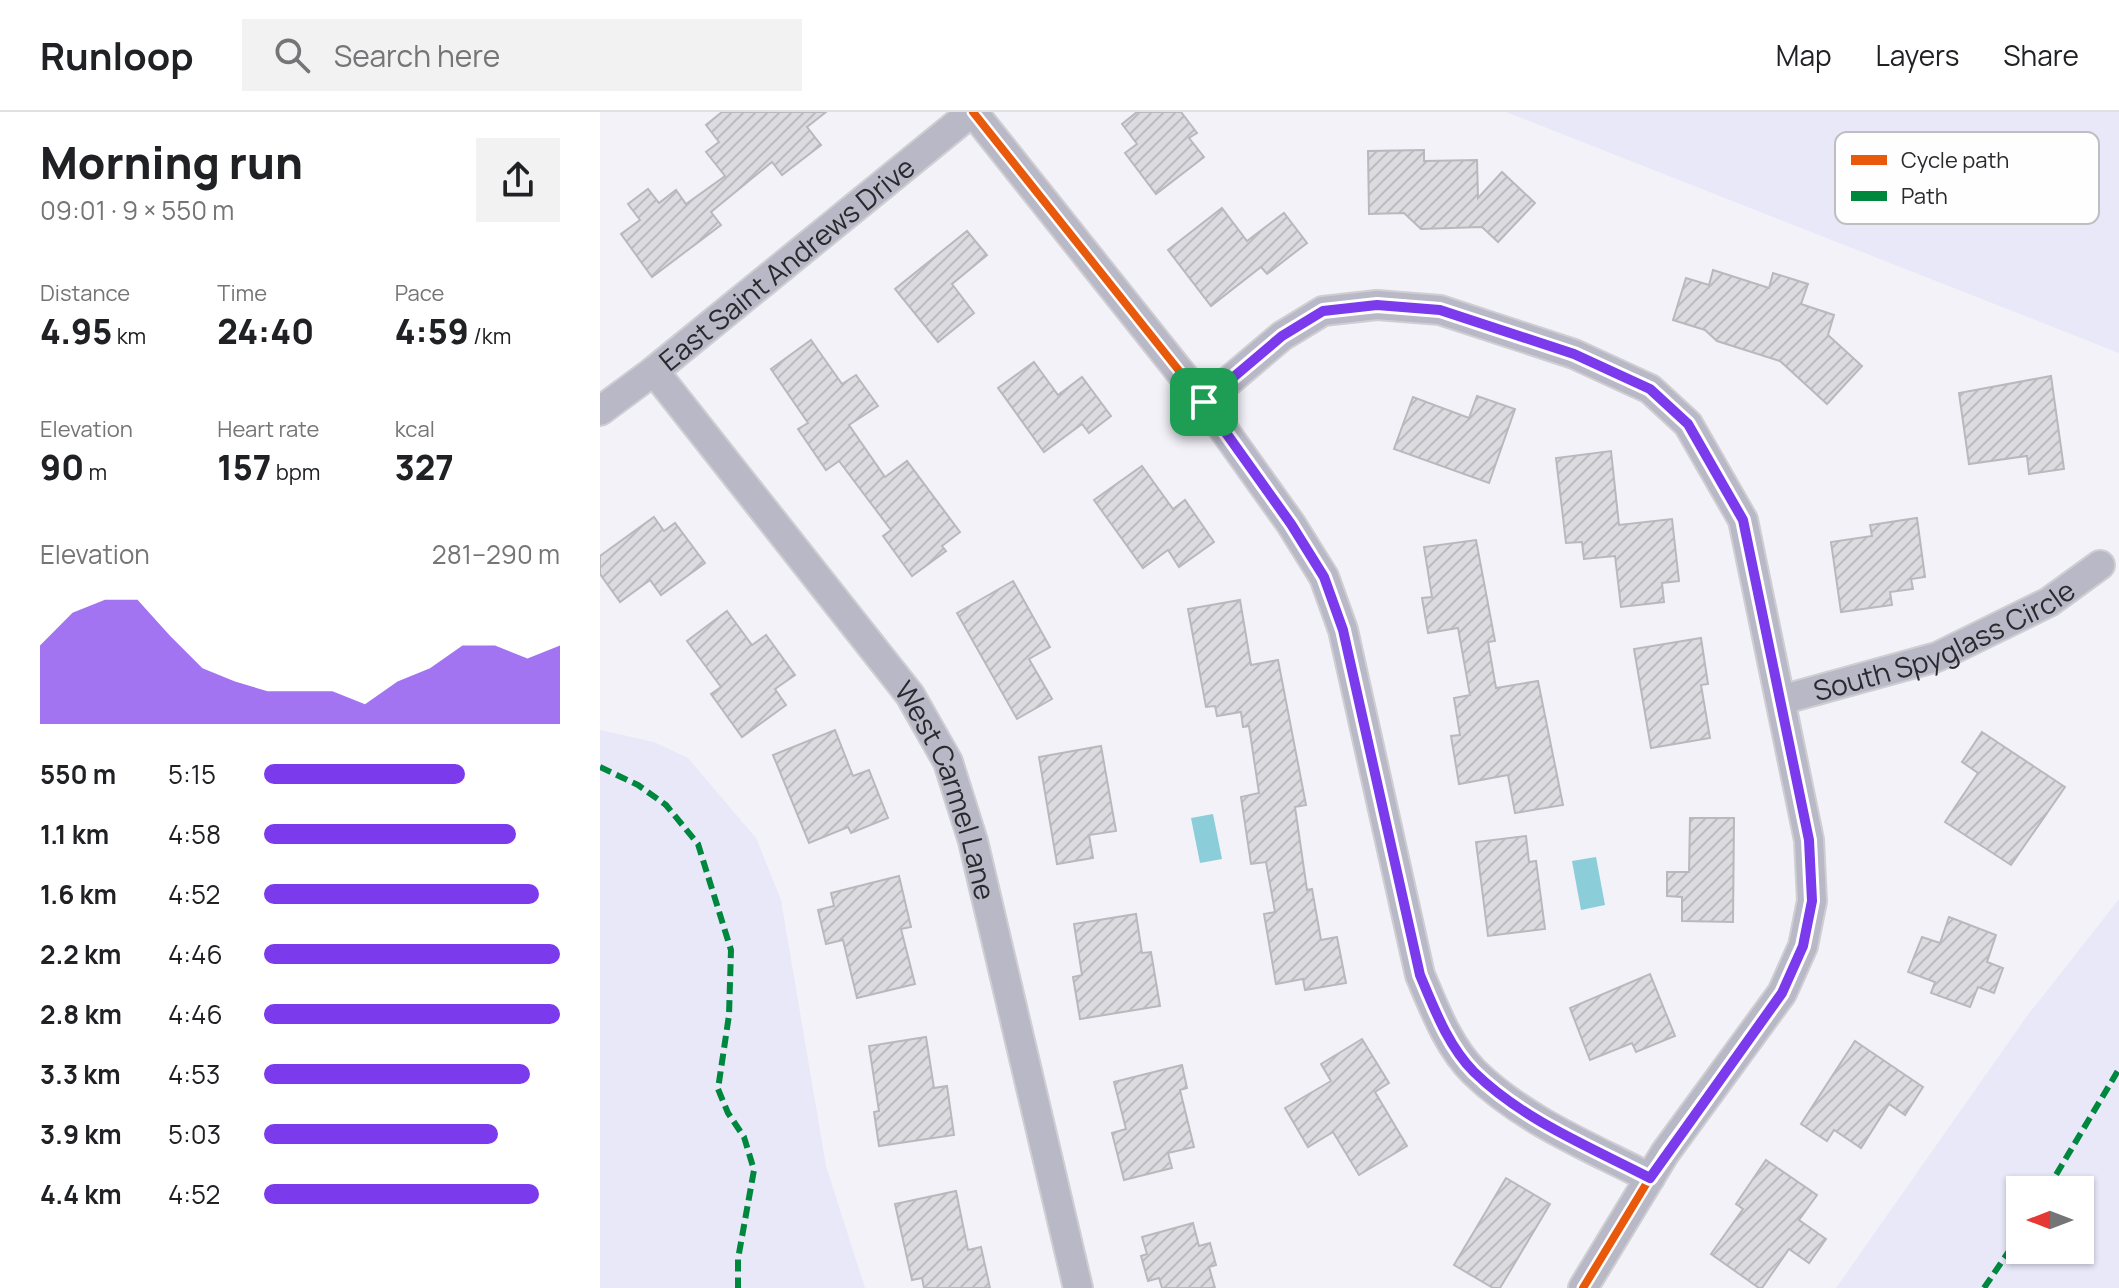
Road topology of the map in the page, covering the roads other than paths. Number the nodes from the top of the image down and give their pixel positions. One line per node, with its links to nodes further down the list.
1 (972, 112): 2 (street, East Saint Andrews Drive); 3 (street)
2 (654, 371): 4 (street, East Saint Andrews Drive); 8 (street, West Carmel Lane)
3 (1204, 402): 6 (street); 7 (street)
4 (600, 411)
5 (2100, 565): 6 (street, South Spyglass Circle)
6 (1781, 700): 7 (street)
7 (1650, 1178): 9 (street)
8 (1078, 1288)
9 (1583, 1288)

